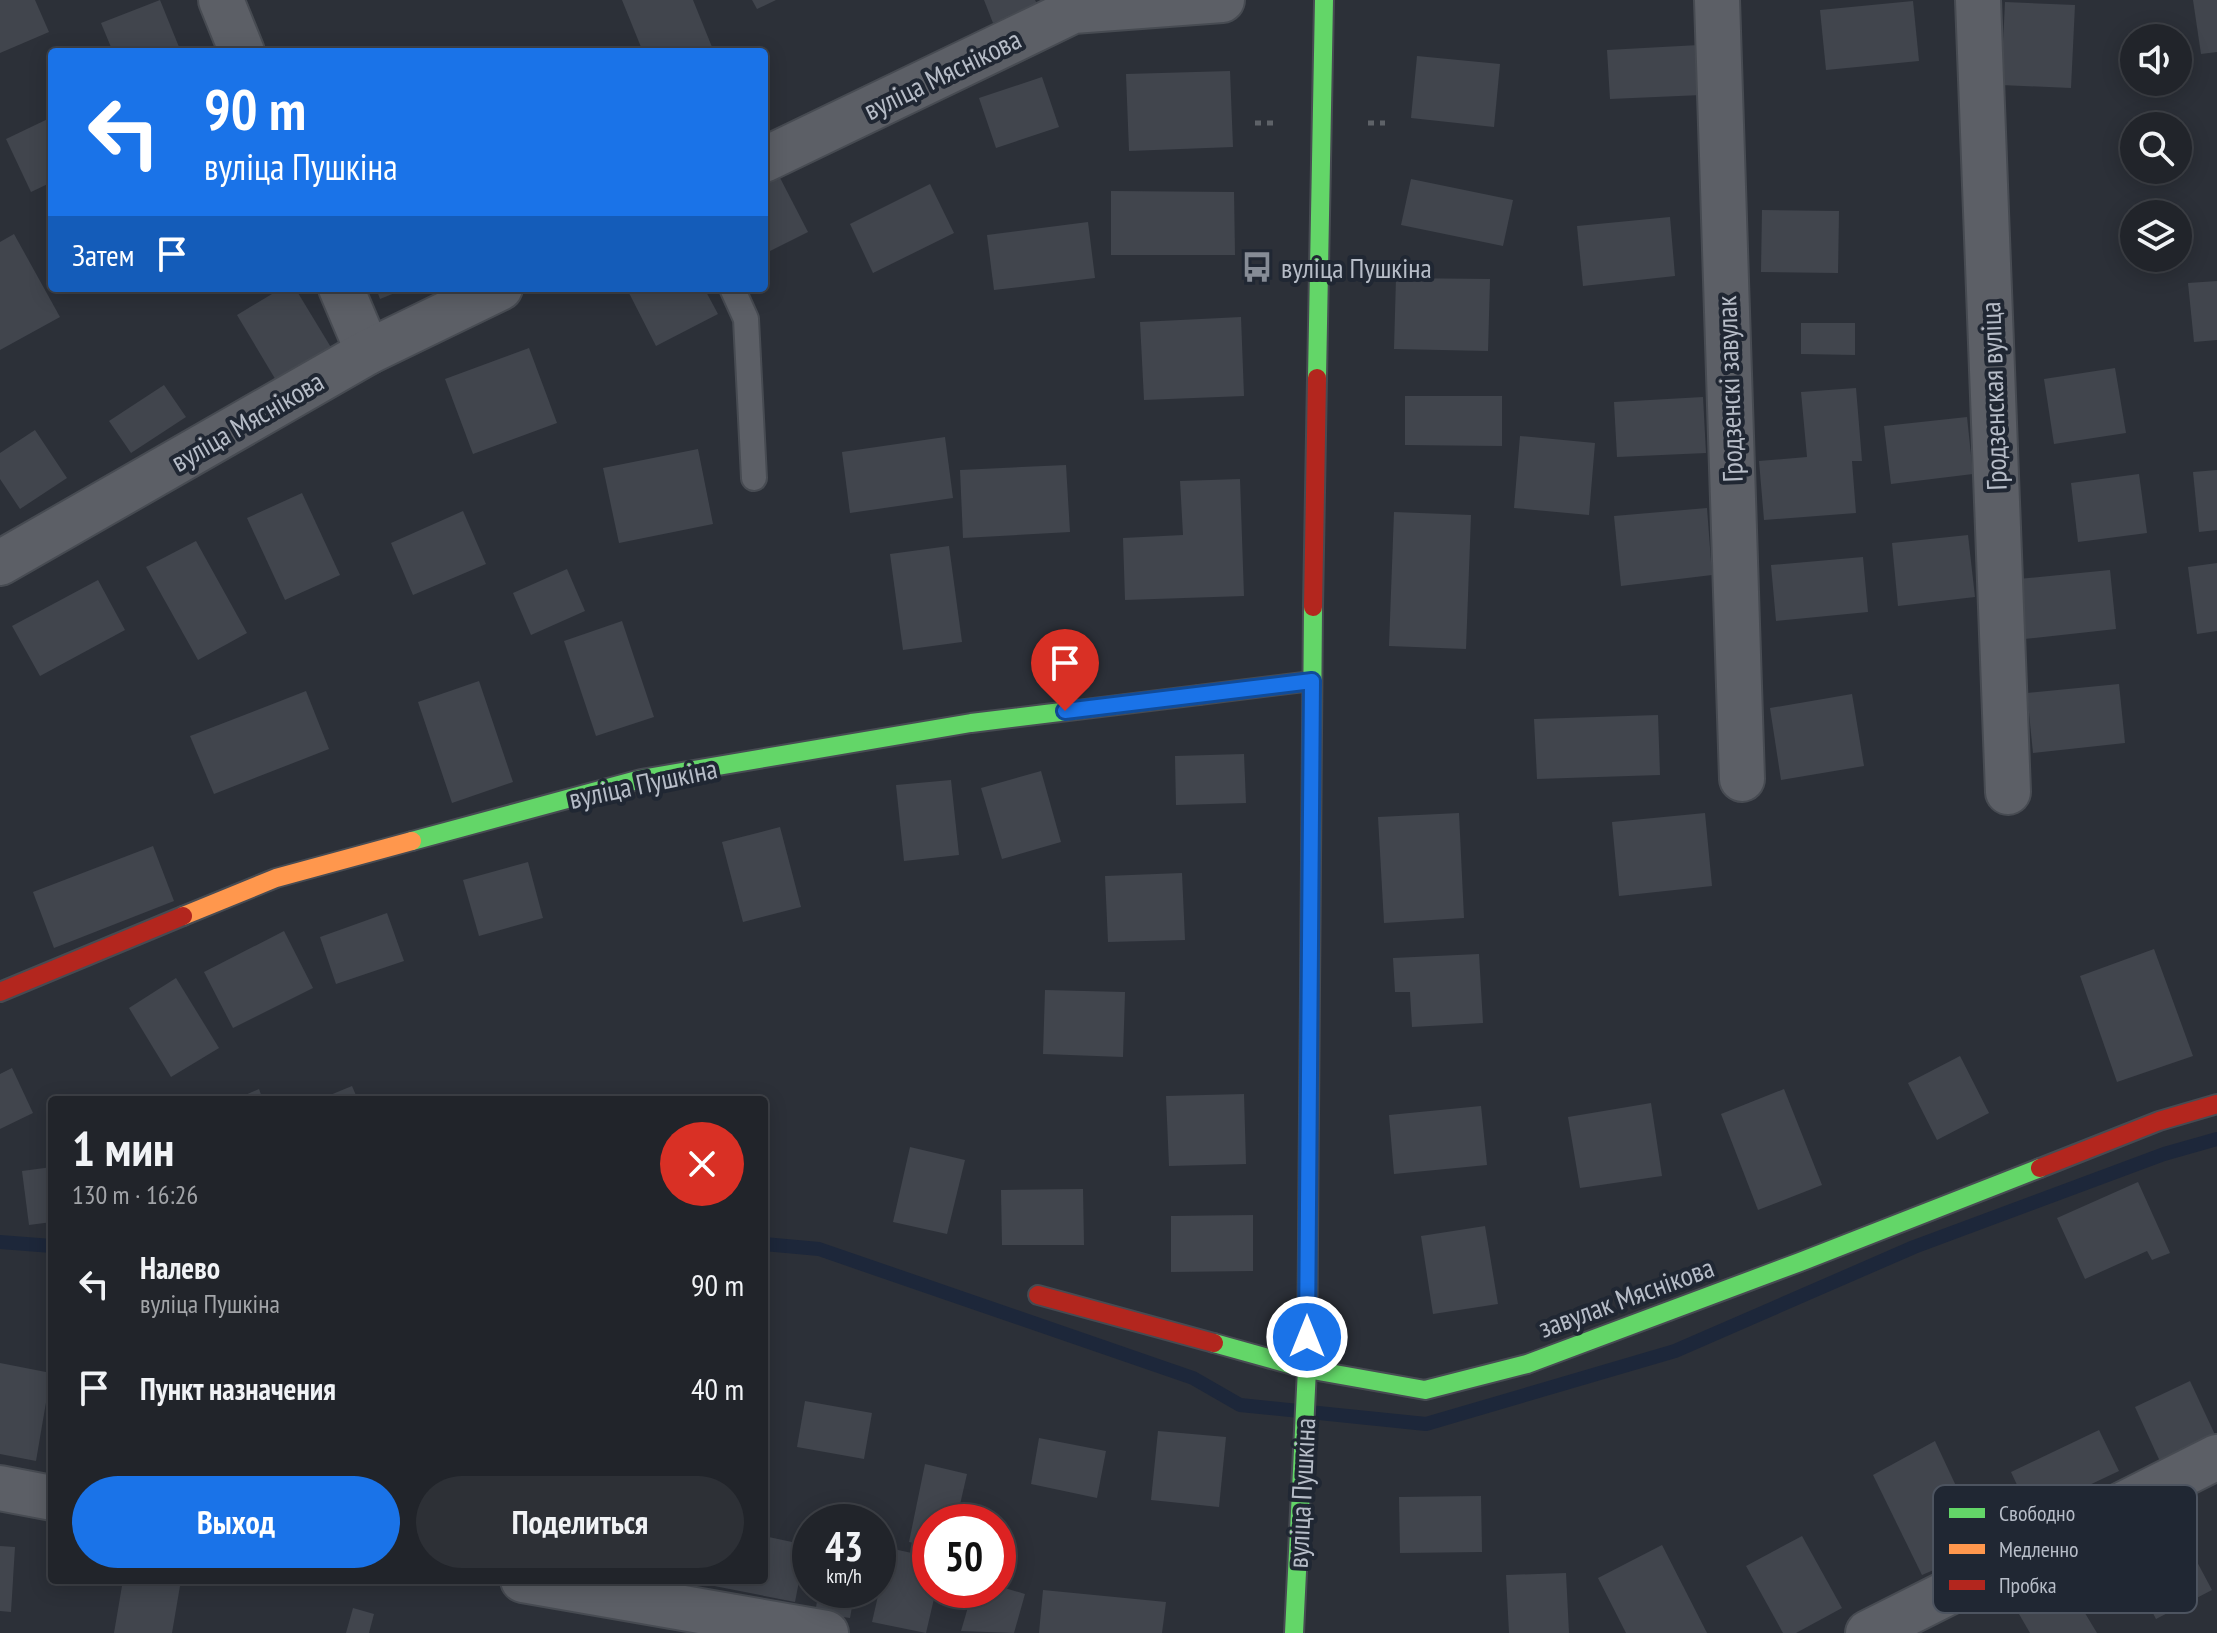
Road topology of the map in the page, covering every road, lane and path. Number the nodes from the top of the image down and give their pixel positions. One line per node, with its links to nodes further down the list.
1 (221, 0): 7 (street)
2 (1222, 0): 6 (street, вуліца Мяснікова)
3 (1324, 0): 15 (street, вуліца Пушкіна)
4 (1717, 0): 16 (street, Гродзенскі завулак)
5 (1978, 0): 17 (street, Гродзенская вуліца)
6 (1070, 6): 8 (street, вуліца Мяснікова)
7 (240, 48)
8 (768, 158)
9 (343, 292): 12 (street)
10 (492, 292): 12 (street, вуліца Мяснікова)
11 (734, 292): 13 (lane)
12 (368, 352): 14 (street, вуліца Мяснікова)
13 (754, 478)
14 (0, 563)
15 (1312, 681): 18 (street, вуліца Пушкіна); 21 (street, вуліца Пушкіна)
16 (1742, 779)
17 (2008, 792)
18 (0, 992)
19 (2217, 1104): 21 (street, завулак Мяснікова)
20 (1038, 1295): 21 (street, завулак Мяснікова)
21 (1307, 1369): 29 (street, вуліца Пушкіна)
22 (2217, 1457): 23 (street)
23 (2161, 1485)
24 (0, 1488): 25 (street)
25 (48, 1497)
26 (546, 1584): 28 (street)
27 (1933, 1600): 30 (street)
28 (826, 1633)
29 (1294, 1633)
30 (1868, 1633)

